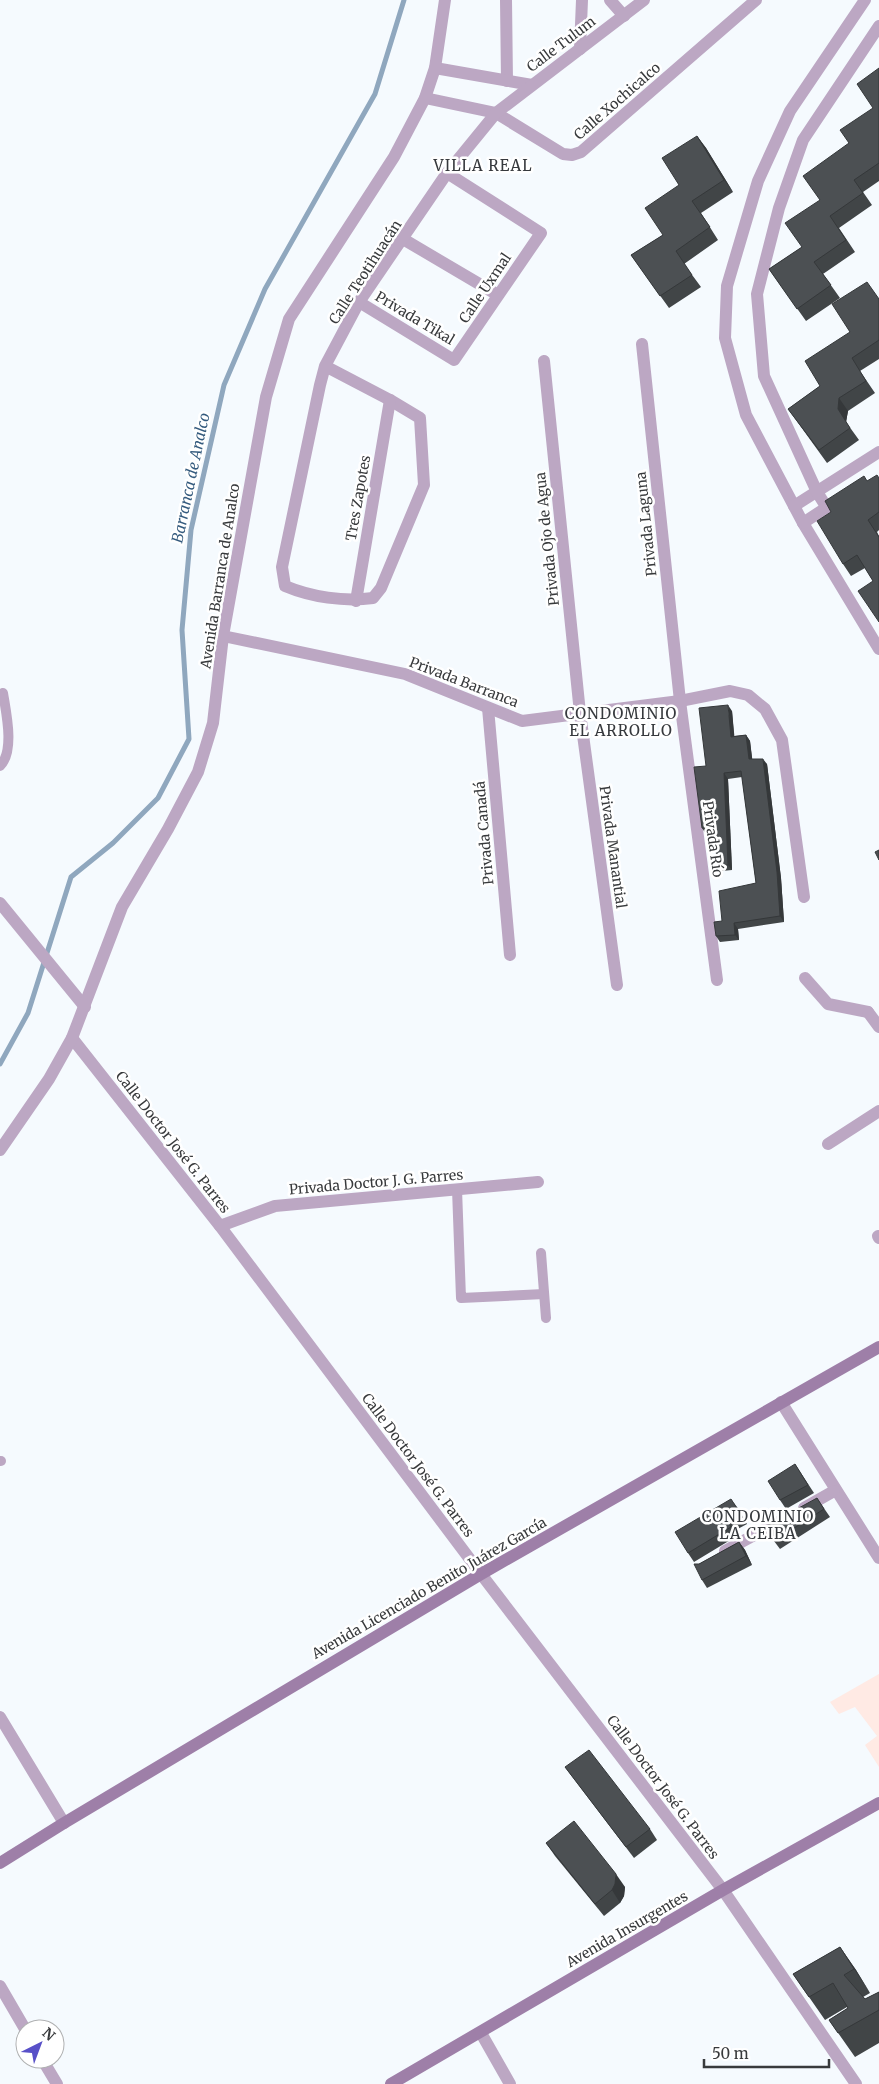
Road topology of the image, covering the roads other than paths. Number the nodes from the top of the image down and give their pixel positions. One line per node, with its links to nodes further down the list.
1 (444, 0): 11 (street, Avenida Barranca de Analco)
2 (506, 0): 12 (street)
3 (582, 0): 10 (street)
4 (610, 0): 8 (street)
5 (644, 0): 8 (street, Calle Tulum)
6 (756, 0): 15 (street, Calle Xochicalco)
7 (865, 0): 28 (street)
8 (624, 16): 10 (street, Calle Tulum)
9 (879, 26): 26 (street)
10 (580, 49): 13 (street, Calle Tulum)
11 (435, 68): 12 (street); 14 (street, Avenida Barranca de Analco)
12 (507, 80): 13 (street)
13 (532, 85): 15 (street, Calle Tulum)
14 (425, 98): 15 (street, Calle Xochicalco); 32 (street, Avenida Barranca de Analco)
15 (496, 112): 16 (street, Calle Teotihuacán)
16 (447, 173): 17 (street, Calle Teotihuacán); 18 (street, Calle Uxmal)
17 (403, 239): 18 (street); 19 (street, Calle Teotihuacán)
18 (498, 295): 21 (street, Calle Uxmal)
19 (359, 302): 21 (street, Privada Tikal); 23 (street, Calle Teotihuacán)
20 (642, 344): 35 (street, Privada Laguna)
21 (454, 360)
22 (544, 361): 37 (street, Privada Ojo de Agua)
23 (325, 366): 24 (street); 31 (street, Calle Teotihuacán)
24 (390, 400): 31 (street, Tres Zapotes); 31 (street)
25 (879, 452): 26 (street)
26 (817, 492): 28 (street); 29 (street)
27 (842, 498): 29 (street)
28 (794, 506): 30 (street)
29 (826, 508): 30 (street)
30 (803, 524): 33 (street)
31 (356, 601)
32 (223, 636): 36 (street, Privada Barranca); 46 (street, Avenida Barranca de Analco)
33 (879, 649)
34 (3, 693): 38 (lane)
35 (680, 701): 37 (street, Privada Barranca); 39 (street, Privada Barranca); 43 (street, Privada Río)
36 (488, 708): 37 (street, Privada Barranca); 41 (street, Privada Canadá)
37 (580, 713): 44 (street, Privada Manantial)
38 (0, 766)
39 (804, 897)
40 (5, 912): 46 (street)
41 (510, 955)
42 (805, 978): 47 (street)
43 (717, 980)
44 (616, 985)
45 (879, 1004): 47 (street)
46 (85, 1008): 49 (street, Avenida Barranca de Analco)
47 (868, 1012): 48 (street)
48 (879, 1027)
49 (72, 1038): 52 (street, Avenida Barranca de Analco); 55 (street, Calle Doctor José G. Parres)
50 (879, 1111): 51 (street)
51 (828, 1144)
52 (0, 1150)
53 (538, 1182): 54 (street, Privada Doctor J. G. Parres)
54 (457, 1189): 55 (street, Privada Doctor J. G. Parres); 57 (lane)
55 (220, 1226): 64 (street, Calle Doctor José G. Parres)
56 (542, 1253): 57 (lane)
57 (544, 1294): 58 (lane)
58 (546, 1318)
59 (879, 1347): 60 (main road, Avenida Licenciado Benito Juárez García)
60 (780, 1402): 61 (street); 64 (main road, Avenida Licenciado Benito Juárez García)
61 (834, 1491): 62 (street); 63 (street)
62 (718, 1556)
63 (879, 1558)
64 (481, 1574): 67 (main road, Avenida Licenciado Benito Juárez García); 69 (street, Calle Doctor José G. Parres)
65 (0, 1717): 67 (street)
66 (879, 1802): 69 (main road, Avenida Insurgentes)
67 (64, 1822): 68 (main road, Avenida Licenciado Benito Juárez García)
68 (0, 1863)
69 (723, 1890): 72 (main road, Avenida Insurgentes); 77 (street, Calle Doctor José G. Parres)
70 (0, 1986): 71 (street)
71 (19, 2019)
72 (481, 2033): 75 (main road, Avenida Insurgentes); 76 (street)
73 (48, 2069): 74 (street)
74 (57, 2084)
75 (392, 2084)
76 (510, 2084)
77 (856, 2084)

